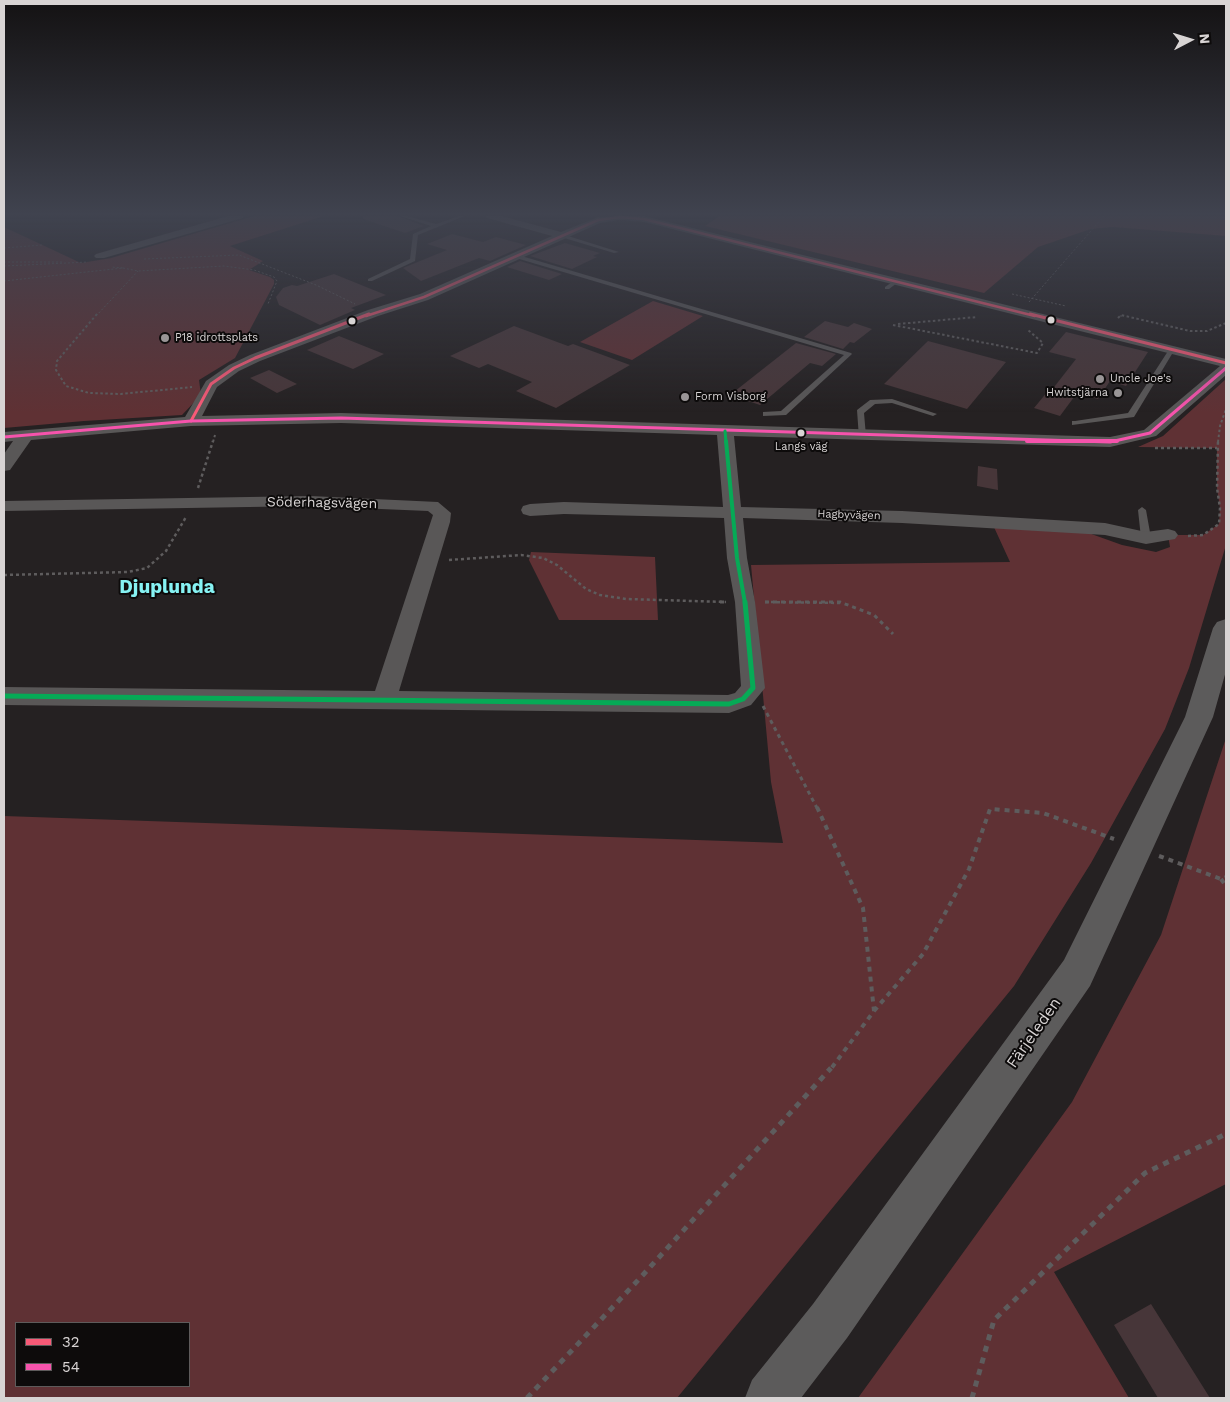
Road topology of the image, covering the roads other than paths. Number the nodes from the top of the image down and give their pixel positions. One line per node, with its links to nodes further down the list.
1 (461, 281): 9 (street)
2 (601, 281): 7 (lane)
3 (878, 281): 4 (street)
4 (1172, 350): 5 (street); 10 (lane)
5 (1226, 363)
6 (1226, 368): 13 (street)
7 (766, 414)
8 (933, 414): 13 (lane)
9 (191, 421): 11 (street); 12 (street)
10 (1076, 423)
11 (725, 431): 13 (street); 19 (street)
12 (25, 436): 14 (street); 15 (street)
13 (862, 436)
14 (4, 437)
15 (4, 466)
16 (4, 506): 24 (street, Söderhagsvägen)
17 (530, 510): 19 (street, Hagbyvägen)
18 (1142, 510): 21 (lane)
19 (733, 512): 21 (street, Hagbyvägen); 24 (street)
20 (1168, 535): 21 (street, Hagbyvägen)
21 (1146, 538)
22 (1226, 628): 25 (main road, Färjeleden)
23 (4, 696): 24 (street)
24 (384, 700)
25 (770, 1398)

